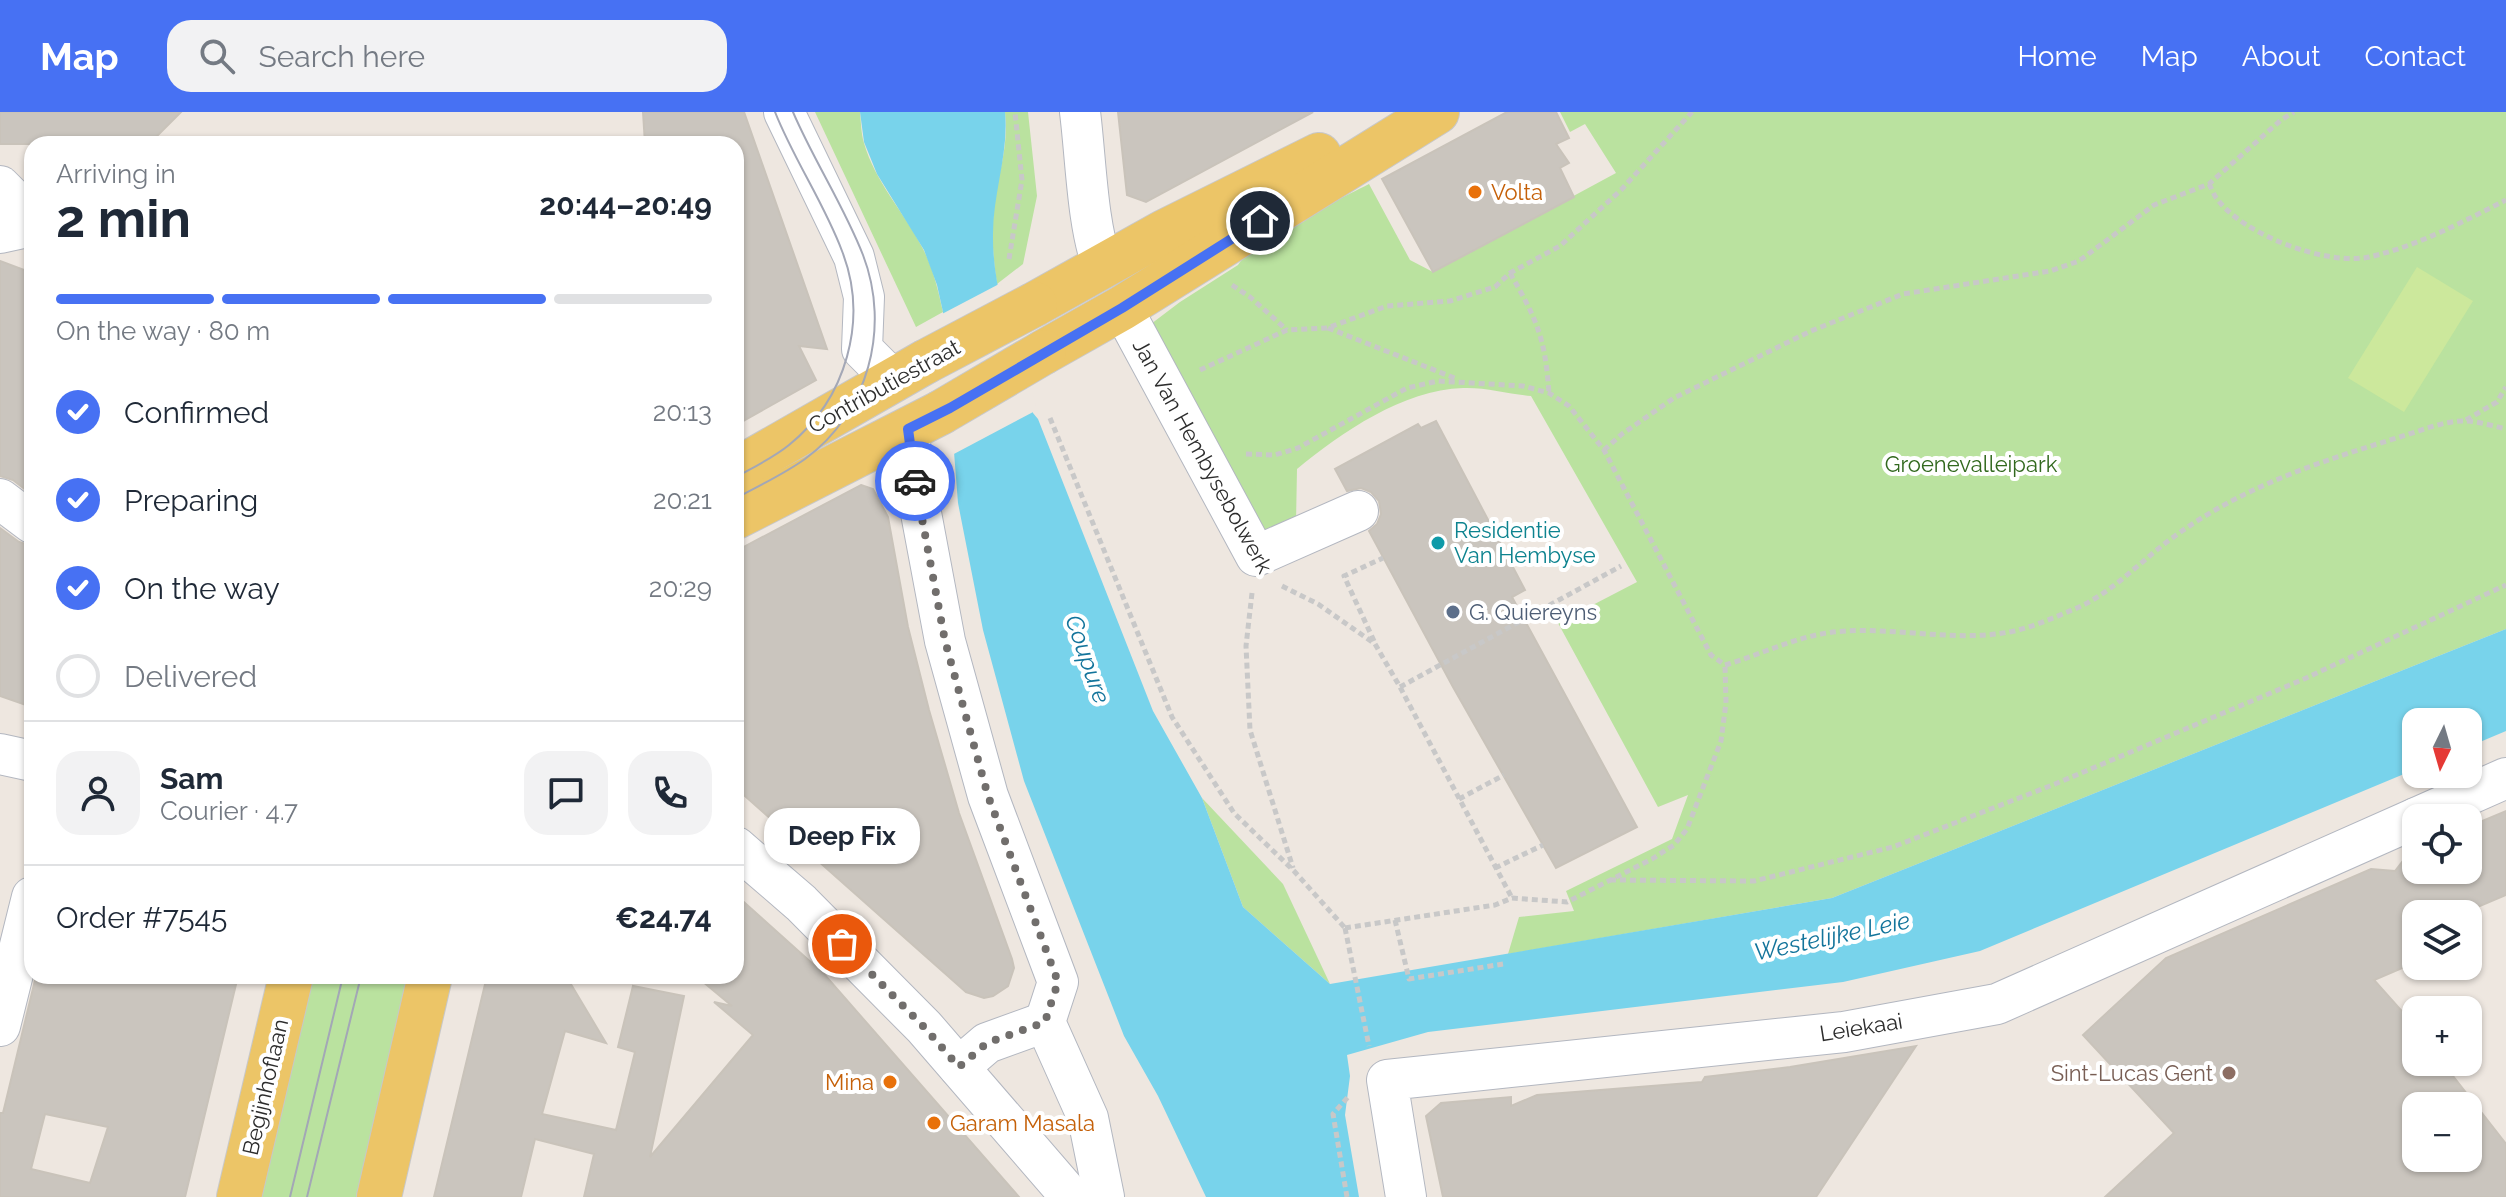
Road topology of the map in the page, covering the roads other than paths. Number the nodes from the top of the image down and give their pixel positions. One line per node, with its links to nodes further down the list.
1 (784, 112): 11 (street)
2 (1080, 112): 9 (street)
3 (1406, 112): 9 (main road, Contributiestraat)
4 (1437, 112): 10 (main road, Contributiestraat)
5 (0, 186): 6 (street)
6 (24, 210)
7 (24, 228): 8 (street)
8 (0, 233)
9 (1103, 267): 11 (main road, Contributiestraat, bridge)
10 (1122, 308): 12 (main road, Contributiestraat, bridge); 15 (street, Jan Van Hembysebolwerk)
11 (908, 370): 13 (main road, Contributiestraat)
12 (924, 421): 16 (main road, Contributiestraat); 27 (street)
13 (744, 465)
14 (0, 499): 17 (street)
15 (1358, 511)
16 (744, 513)
17 (24, 517)
18 (0, 754): 19 (street)
19 (24, 759)
20 (2506, 778): 21 (street, Leiekaai)
21 (2448, 804)
22 (2402, 824): 34 (street, Leiekaai)
23 (744, 854): 29 (street)
24 (24, 929): 28 (street)
25 (289, 984): 30 (main road, Begijnhoflaan)
26 (428, 984): 31 (main road)
27 (1045, 1022): 29 (street); 33 (street)
28 (0, 1026)
29 (959, 1067): 32 (street)
30 (239, 1197)
31 (379, 1197)
32 (1071, 1197)
33 (1104, 1197)
34 (1406, 1197)

